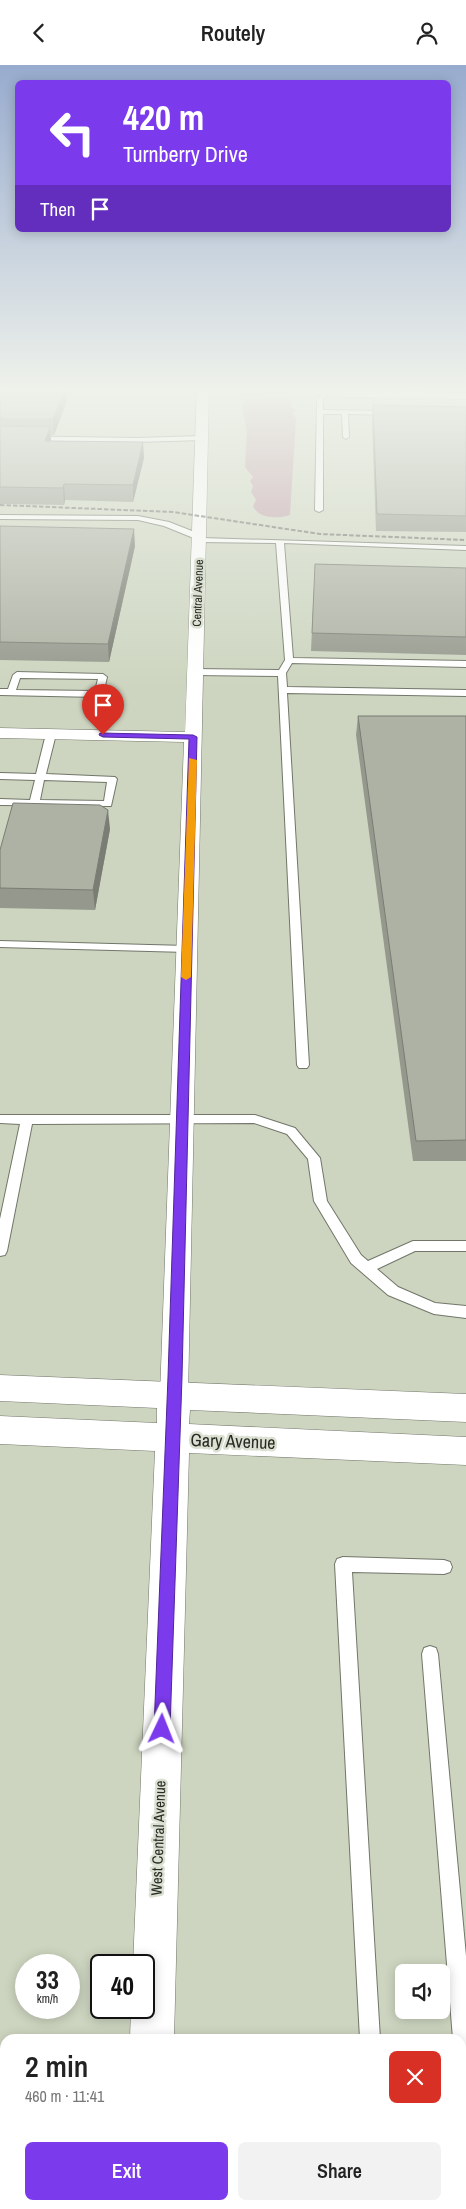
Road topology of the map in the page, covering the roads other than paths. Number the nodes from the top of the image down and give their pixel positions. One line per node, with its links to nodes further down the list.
1 (200, 489): 9 (street, Central Avenue)
2 (319, 489): 3 (lane)
3 (319, 509)
4 (0, 517): 5 (lane)
5 (69, 517): 6 (lane); 7 (lane)
6 (124, 518): 8 (lane); 9 (lane)
7 (66, 526)
8 (121, 527)
9 (199, 539): 10 (lane); 14 (street, Central Avenue)
10 (280, 541): 11 (lane); 12 (lane)
11 (466, 548)
12 (289, 661): 13 (lane); 15 (lane)
13 (466, 665)
14 (195, 672): 15 (lane); 22 (street, Central Avenue)
15 (282, 673): 16 (lane)
16 (282, 690): 19 (lane); 29 (lane)
17 (0, 692): 18 (lane)
18 (11, 692): 18 (lane)
19 (466, 693)
20 (0, 733): 21 (street)
21 (51, 734): 22 (street); 24 (lane)
22 (193, 737): 28 (street, West Central Avenue)
23 (0, 777): 24 (lane)
24 (41, 777): 26 (lane); 26 (lane)
25 (0, 802): 26 (lane)
26 (34, 803)
27 (0, 944): 28 (lane)
28 (187, 949): 31 (street, West Central Avenue)
29 (303, 1065)
30 (0, 1119): 32 (lane)
31 (182, 1119): 32 (lane); 35 (lane); 38 (street, West Central Avenue)
32 (27, 1120): 34 (lane)
33 (466, 1246): 35 (lane)
34 (0, 1251)
35 (366, 1268): 36 (lane)
36 (466, 1312)
37 (0, 1388): 38 (main road)
38 (174, 1395): 39 (main road); 41 (main road, West Central Avenue)
39 (466, 1408)
40 (0, 1430): 41 (main road, Gary Avenue)
41 (173, 1439): 42 (main road, Gary Avenue); 45 (main road, West Central Avenue)
42 (466, 1451)
43 (444, 1567): 46 (lane)
44 (430, 1654): 47 (lane)
45 (152, 2034)
46 (370, 2034)
47 (463, 2034)

